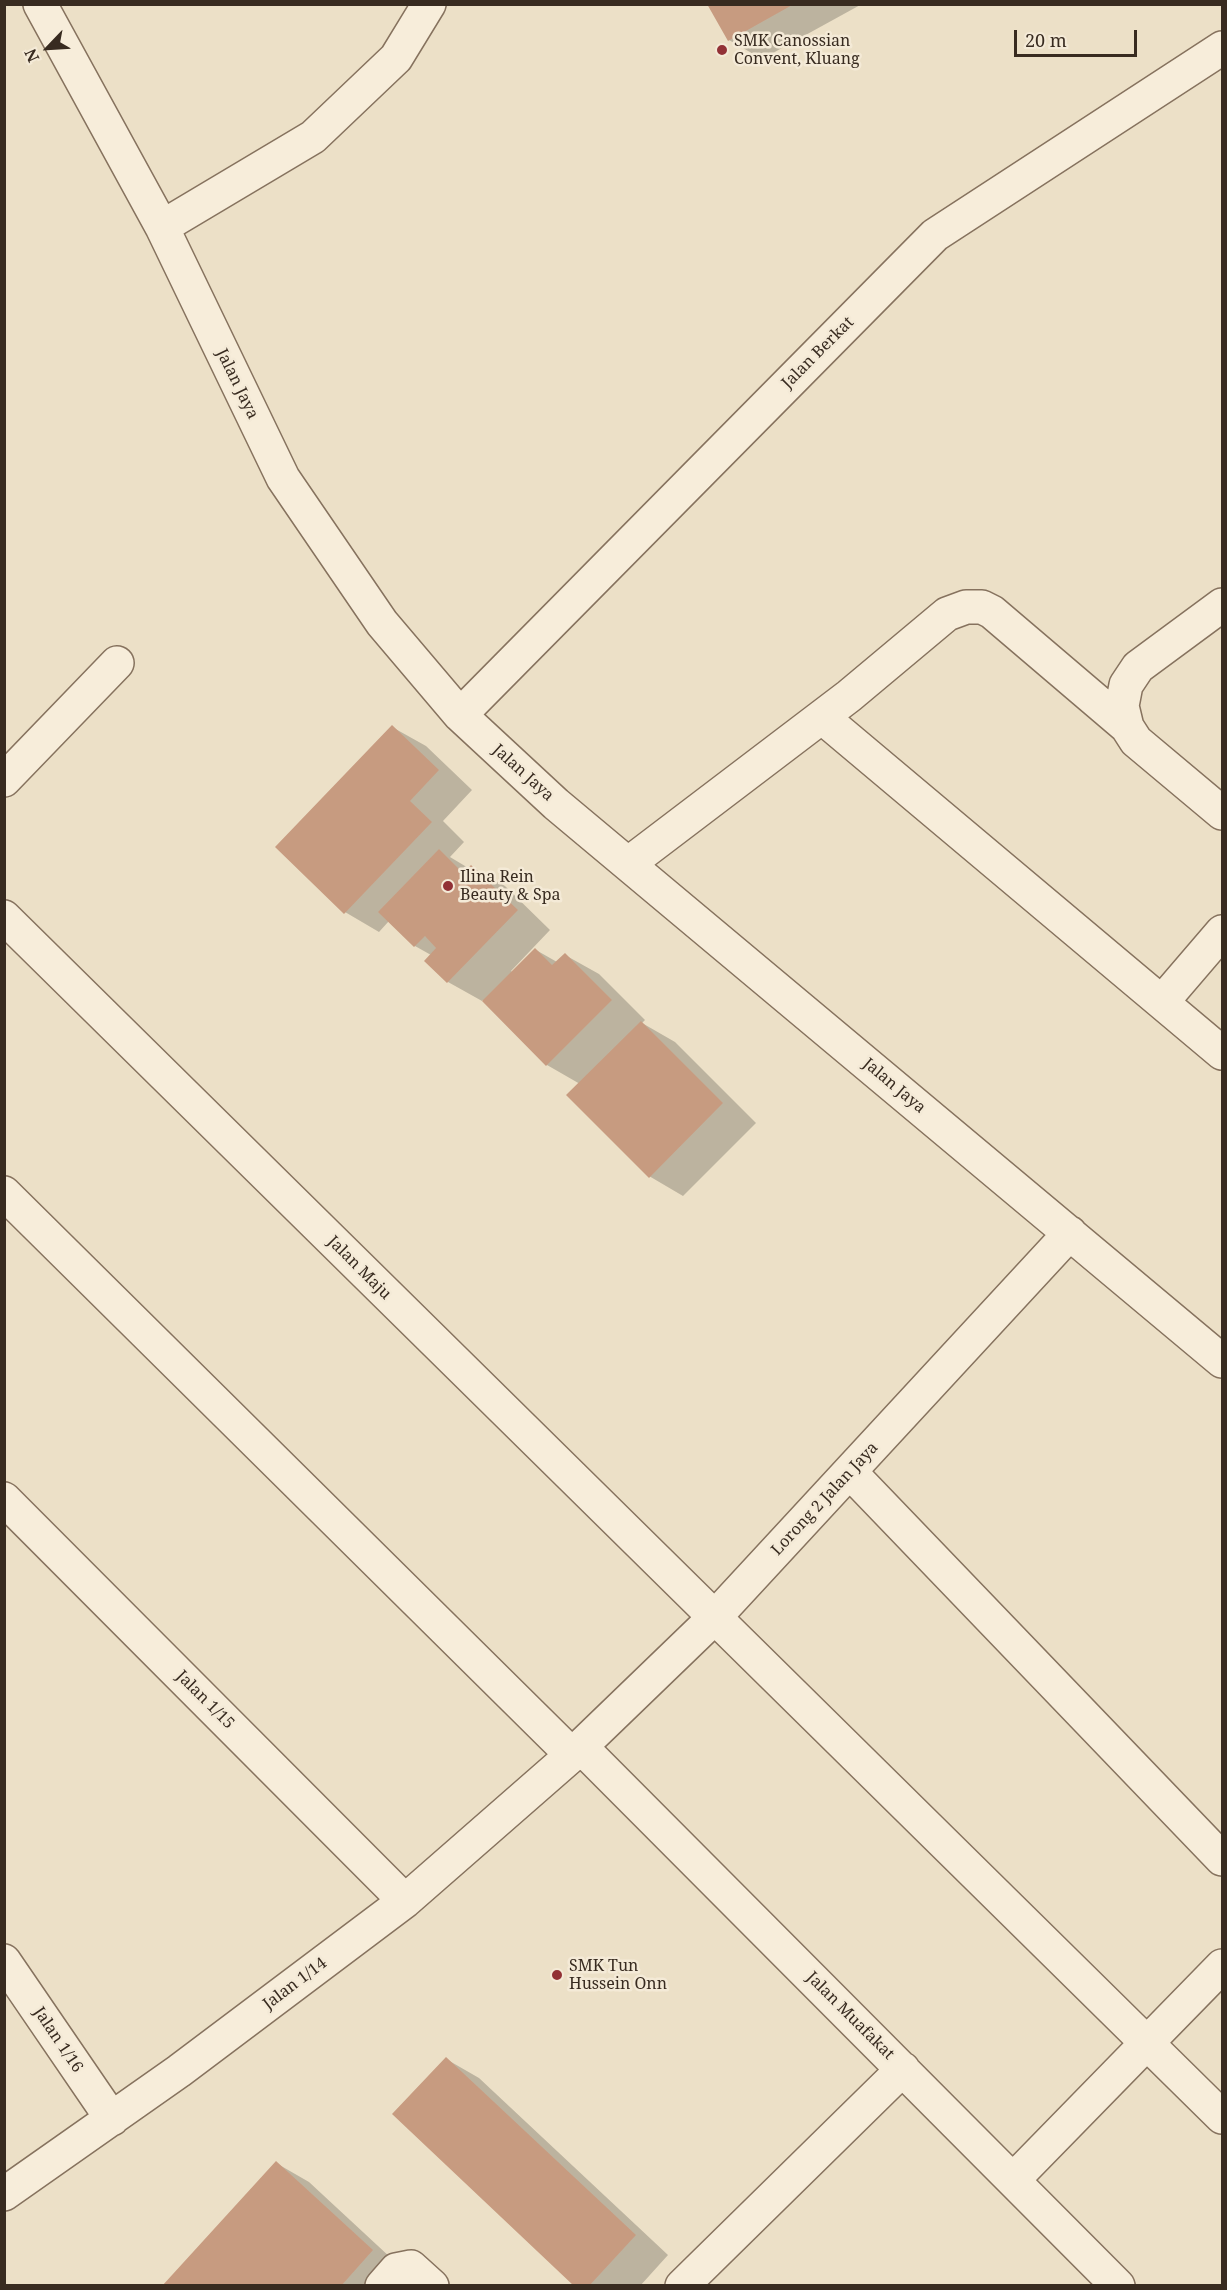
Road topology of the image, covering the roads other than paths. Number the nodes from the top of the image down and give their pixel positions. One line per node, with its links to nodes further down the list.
1 (40, 4): 4 (street, Jalan Jaya)
2 (429, 4): 4 (street)
3 (1222, 48): 7 (street, Jalan Berkat)
4 (162, 227): 7 (street, Jalan Jaya)
5 (1222, 605): 9 (street)
6 (117, 663): 10 (street)
7 (460, 715): 12 (street, Jalan Jaya)
8 (822, 717): 9 (street); 12 (street); 15 (street)
9 (1127, 727): 11 (street)
10 (4, 780)
11 (1222, 813)
12 (628, 864): 18 (street, Jalan Jaya)
13 (4, 917): 22 (street, Jalan Maju)
14 (1222, 932): 15 (street)
15 (1162, 1002): 16 (street)
16 (1222, 1053)
17 (4, 1193): 23 (street, Jalan Muafakat)
18 (1070, 1233): 19 (street, Jalan Jaya); 20 (street, Lorong 2 Jalan Jaya)
19 (1222, 1361)
20 (850, 1472): 22 (street, Lorong 2 Jalan Jaya); 24 (street)
21 (4, 1499): 25 (street, Jalan 1/15)
22 (714, 1618): 23 (street, Lorong 2 Jalan Jaya); 28 (street, Jalan Maju)
23 (577, 1751): 25 (street, Jalan 1/14); 29 (street, Jalan Muafakat)
24 (1222, 1859)
25 (405, 1901): 31 (street, Jalan 1/14)
26 (4, 1961): 31 (street, Jalan 1/16)
27 (1222, 1966): 28 (street)
28 (1147, 2043): 30 (street, Jalan Maju); 32 (street)
29 (903, 2069): 32 (street, Jalan Muafakat); 36 (street)
30 (1222, 2117)
31 (112, 2119): 33 (street, Jalan 1/14)
32 (1013, 2180): 37 (street, Jalan Muafakat)
33 (4, 2194)
34 (382, 2286): 35 (street)
35 (432, 2286)
36 (682, 2286)
37 (1118, 2286)

